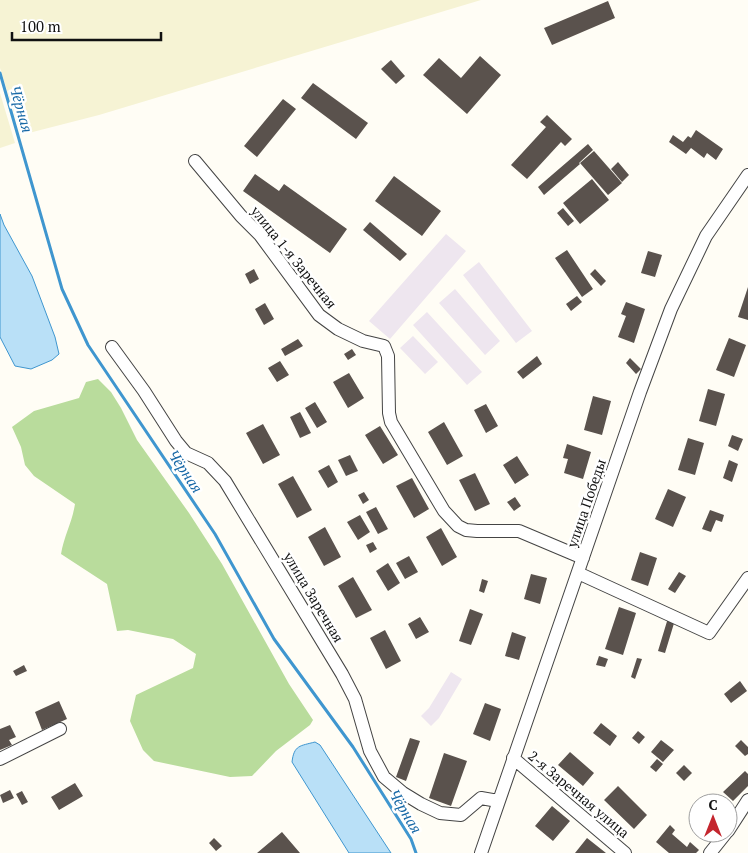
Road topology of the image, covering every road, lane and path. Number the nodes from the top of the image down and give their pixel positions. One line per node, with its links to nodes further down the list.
1 (195, 161): 4 (street, улица 1-я Заречная)
2 (748, 175): 4 (street, улица Победы)
3 (112, 348): 11 (street, улица Заречная)
4 (583, 558): 5 (street, улица Победы)
5 (578, 573): 6 (street); 8 (street, улица Победы)
6 (748, 578)
7 (60, 728): 9 (street)
8 (513, 758): 11 (street, улица Победы); 15 (street, 2-я Заречная улица)
9 (0, 759)
10 (748, 800): 12 (street)
11 (498, 801): 14 (street, улица Победы)
12 (738, 815)
13 (718, 843): 16 (street)
14 (481, 853)
15 (625, 853)
16 (710, 853)

